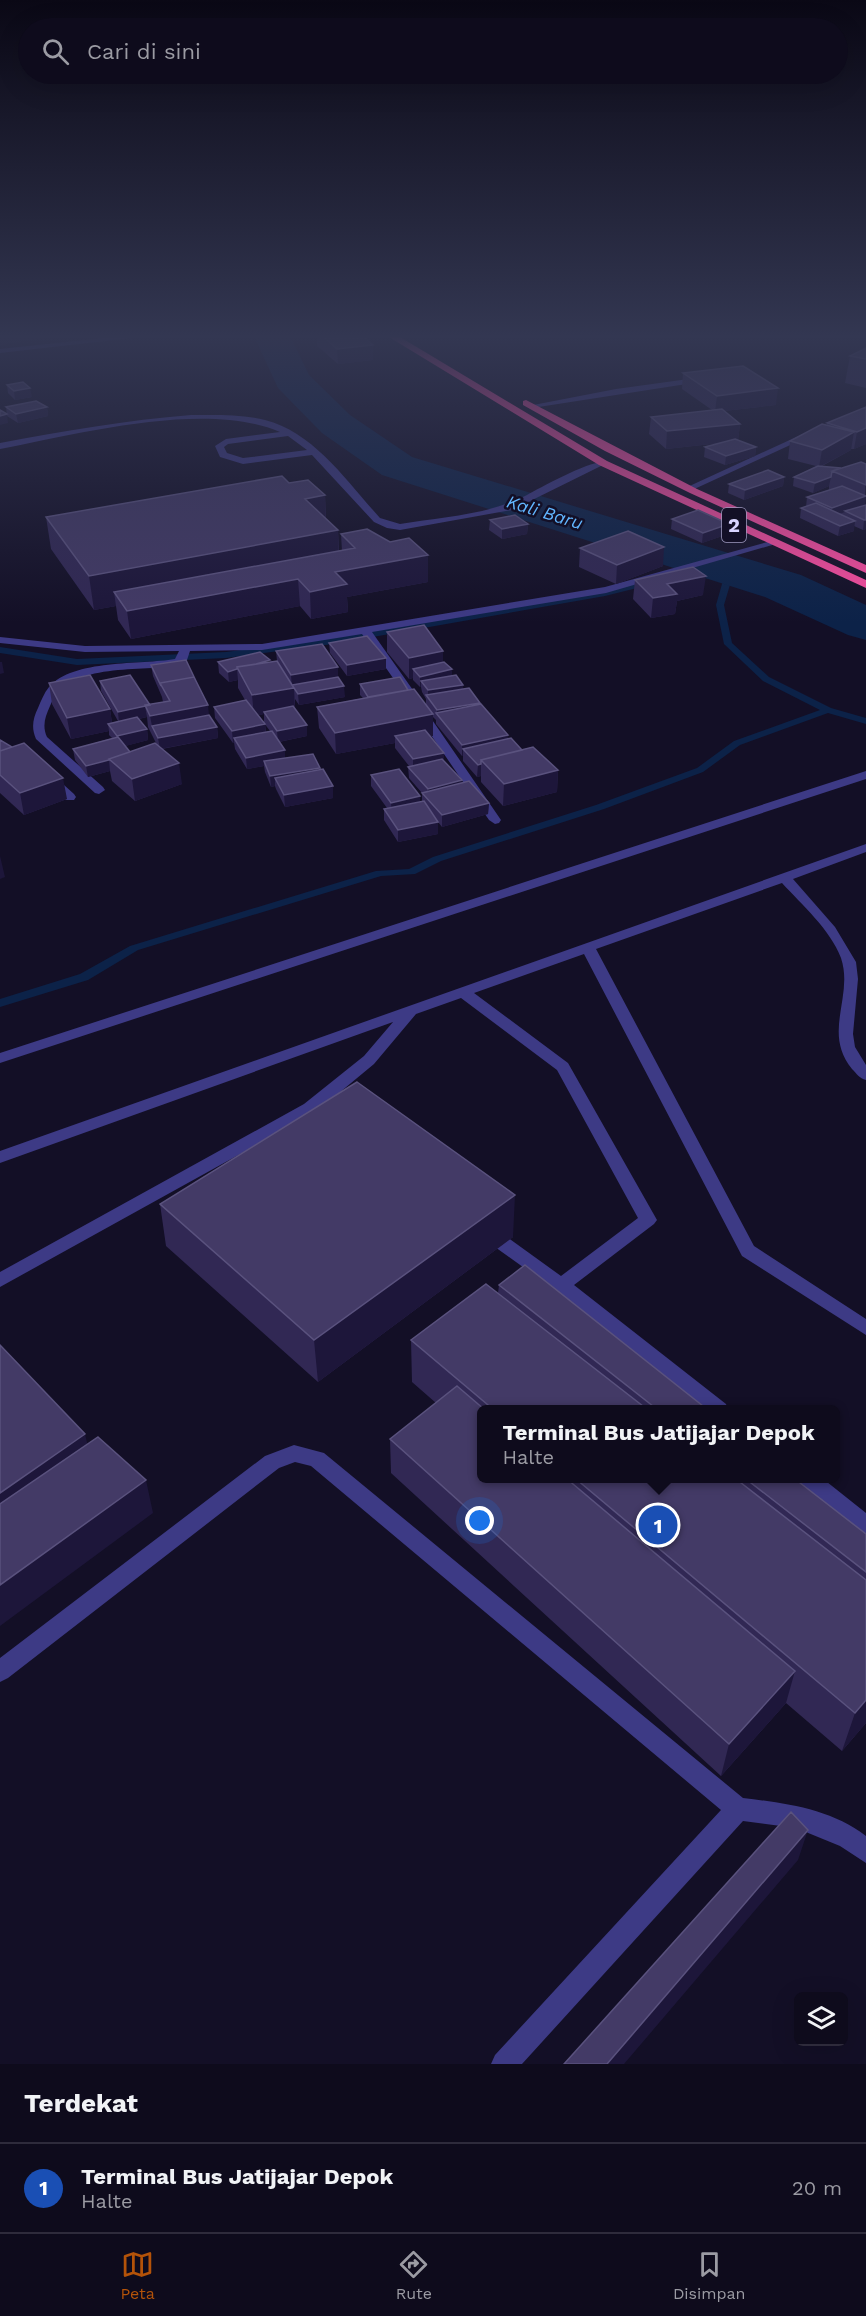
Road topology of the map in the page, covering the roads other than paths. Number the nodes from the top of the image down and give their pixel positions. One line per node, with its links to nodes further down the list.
1 (97, 430): 7 (street)
2 (285, 430): 6 (street)
3 (549, 430): 9 (highway, 2)
4 (575, 430): 10 (highway, 2)
5 (820, 430): 10 (street)
6 (290, 433): 8 (street); 8 (street)
7 (0, 446)
8 (314, 452): 9 (street)
9 (603, 463): 11 (highway, 2)
10 (687, 489): 12 (highway, 2)
11 (774, 543): 13 (highway, 2); 14 (street)
12 (866, 569)
13 (866, 584)
14 (369, 635): 16 (street); 21 (street)
15 (0, 640): 16 (street)
16 (183, 654): 19 (street)
17 (41, 770): 20 (street)
18 (866, 775): 27 (street)
19 (99, 790)
20 (70, 797)
21 (495, 820)
22 (866, 848): 23 (street)
23 (785, 878): 24 (street); 28 (street)
24 (588, 948): 25 (street); 33 (street)
25 (463, 992): 26 (street); 32 (street)
26 (412, 1010): 29 (street); 31 (street)
27 (0, 1058)
28 (866, 1075)
29 (0, 1157)
30 (474, 1223): 32 (street)
31 (0, 1280)
32 (561, 1285): 34 (street)
33 (866, 1328)
34 (713, 1405)
35 (812, 1483): 36 (street)
36 (866, 1525)
37 (0, 1671): 38 (street)
38 (738, 1809): 39 (street); 40 (street)
39 (866, 1851)
40 (504, 2064)

